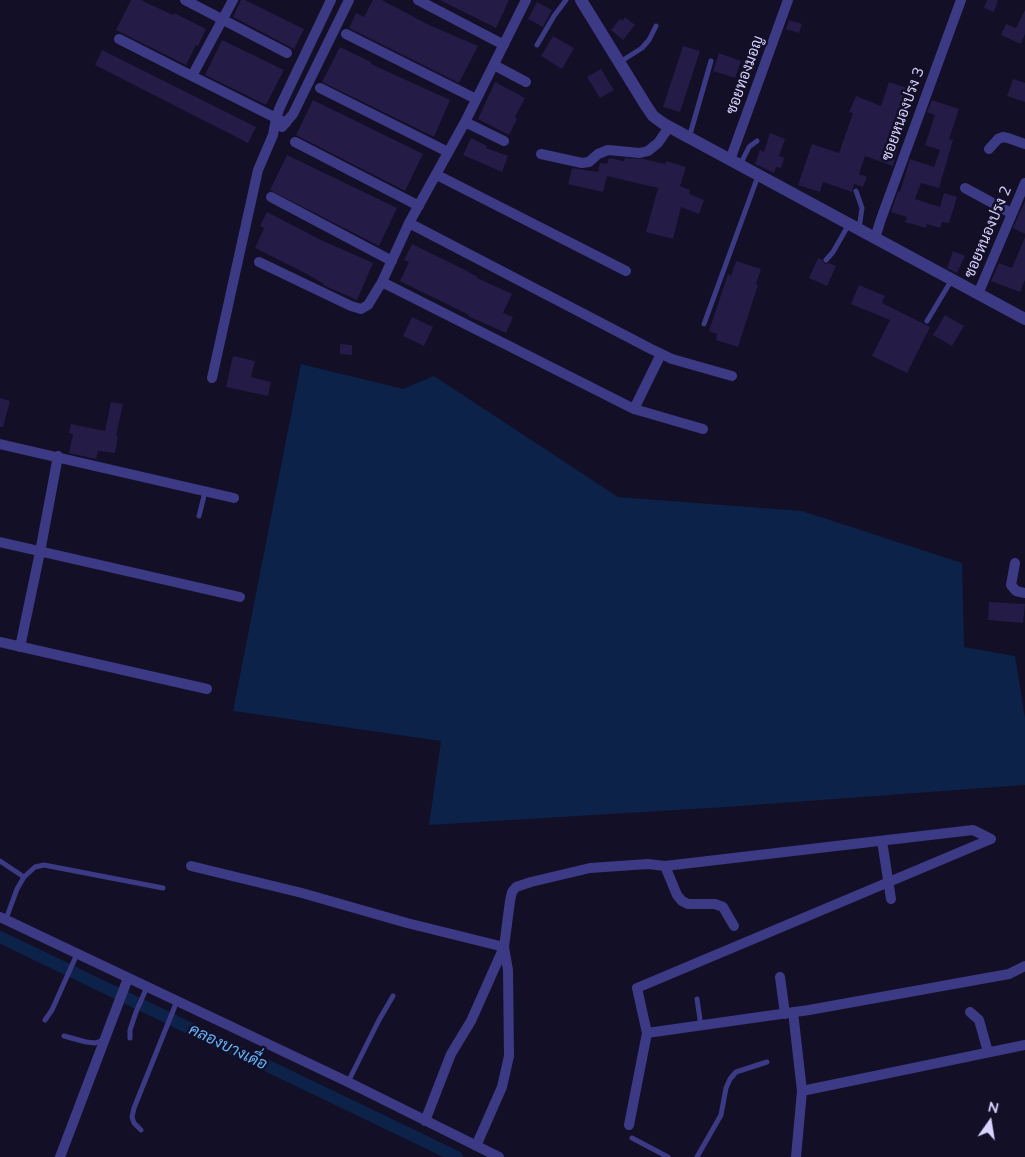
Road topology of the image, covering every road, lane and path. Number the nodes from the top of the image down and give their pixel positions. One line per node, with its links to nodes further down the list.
1 (185, 0): 11 (street)
2 (233, 0): 11 (street)
3 (331, 0): 15 (street)
4 (348, 0): 18 (street)
5 (418, 0): 16 (street)
6 (526, 0): 16 (street)
7 (566, 0): 17 (lane)
8 (581, 0): 21 (street)
9 (788, 0): 40 (street, ซอยทองมอญ)
10 (961, 0): 51 (street, ซอยหนองปรง 3)
11 (224, 20): 19 (street); 23 (street)
12 (656, 26): 21 (lane)
13 (346, 34): 26 (street)
14 (119, 40): 23 (street)
15 (312, 40): 18 (street); 27 (street)
16 (504, 45): 22 (street)
17 (537, 45)
18 (326, 47): 29 (street)
19 (287, 53)
20 (711, 61): 32 (lane)
21 (620, 63): 30 (street)
22 (494, 65): 24 (street); 26 (street)
23 (192, 76): 27 (street)
24 (526, 82)
25 (320, 88): 38 (street)
26 (476, 98): 28 (street)
27 (276, 118): 29 (street); 31 (street)
28 (465, 122): 33 (street); 38 (street)
29 (286, 124): 31 (street)
30 (669, 127): 32 (street); 39 (street)
31 (273, 135): 64 (street)
32 (689, 138): 40 (street)
33 (504, 141)
34 (758, 141): 40 (lane)
35 (294, 142): 47 (street)
36 (1025, 144): 37 (street)
37 (989, 149)
38 (448, 152): 41 (street)
39 (541, 154)
40 (735, 163): 42 (street)
41 (437, 175): 47 (street); 55 (street)
42 (758, 176): 50 (street); 61 (lane)
43 (1025, 183): 48 (street, ซอยหนองปรง 2)
44 (965, 188): 48 (street)
45 (856, 191): 50 (lane)
46 (271, 197): 53 (street)
47 (419, 206): 49 (street)
48 (1012, 213): 58 (street, ซอยหนองปรง 2)
49 (409, 224): 53 (street); 62 (street)
50 (854, 227): 51 (street); 52 (lane)
51 (875, 238): 57 (street)
52 (826, 260)
53 (392, 261): 56 (street)
54 (259, 262): 56 (street)
55 (626, 271)
56 (382, 282): 65 (street)
57 (948, 284): 58 (street); 60 (lane)
58 (978, 294): 59 (street)
59 (1025, 319)
60 (927, 321)
61 (704, 324)
62 (661, 354): 63 (street); 65 (street)
63 (732, 376)
64 (212, 378)
65 (634, 409): 66 (street)
66 (703, 429)
67 (0, 444): 68 (street)
68 (58, 456): 69 (street); 73 (street)
69 (205, 491): 70 (street); 71 (lane)
70 (234, 498)
71 (199, 516)
72 (0, 542): 73 (street)
73 (40, 552): 76 (street); 78 (street)
74 (1014, 563): 75 (street)
75 (1025, 593)
76 (240, 598)
77 (0, 642): 78 (street)
78 (20, 647): 79 (street)
79 (207, 689)
80 (882, 842): 83 (street); 85 (street); 85 (street)
81 (0, 861): 84 (lane)
82 (191, 866): 90 (street)
83 (666, 866): 89 (street); 90 (street)
84 (24, 877): 86 (lane); 88 (lane)
85 (889, 882): 87 (street); 103 (street)
86 (163, 888)
87 (891, 898)
88 (3, 918): 91 (street)
89 (734, 926)
90 (504, 947): 112 (street); 116 (street)
91 (75, 958): 94 (street); 101 (lane)
92 (1025, 966): 100 (street)
93 (780, 977): 100 (street)
94 (128, 978): 95 (street); 106 (street)
95 (147, 987): 98 (street); 105 (lane)
96 (393, 996): 110 (lane)
97 (697, 999): 102 (lane)
98 (177, 1001): 110 (street); 114 (lane)
99 (970, 1012): 108 (street)
100 (789, 1013): 102 (street); 111 (street)
101 (45, 1020)
102 (701, 1026): 103 (street)
103 (647, 1034): 113 (street)
104 (64, 1036): 106 (lane)
105 (130, 1038)
106 (104, 1040): 117 (street)
107 (1025, 1044): 108 (street)
108 (988, 1052): 111 (street)
109 (767, 1062): 120 (lane)
110 (348, 1082): 112 (street)
111 (802, 1091): 121 (street)
112 (425, 1121): 116 (street)
113 (629, 1126)
114 (141, 1130)
115 (632, 1138): 119 (lane)
116 (476, 1146): 118 (street)
117 (60, 1157)
118 (499, 1157)
119 (668, 1157)
120 (697, 1157)
121 (796, 1157)

